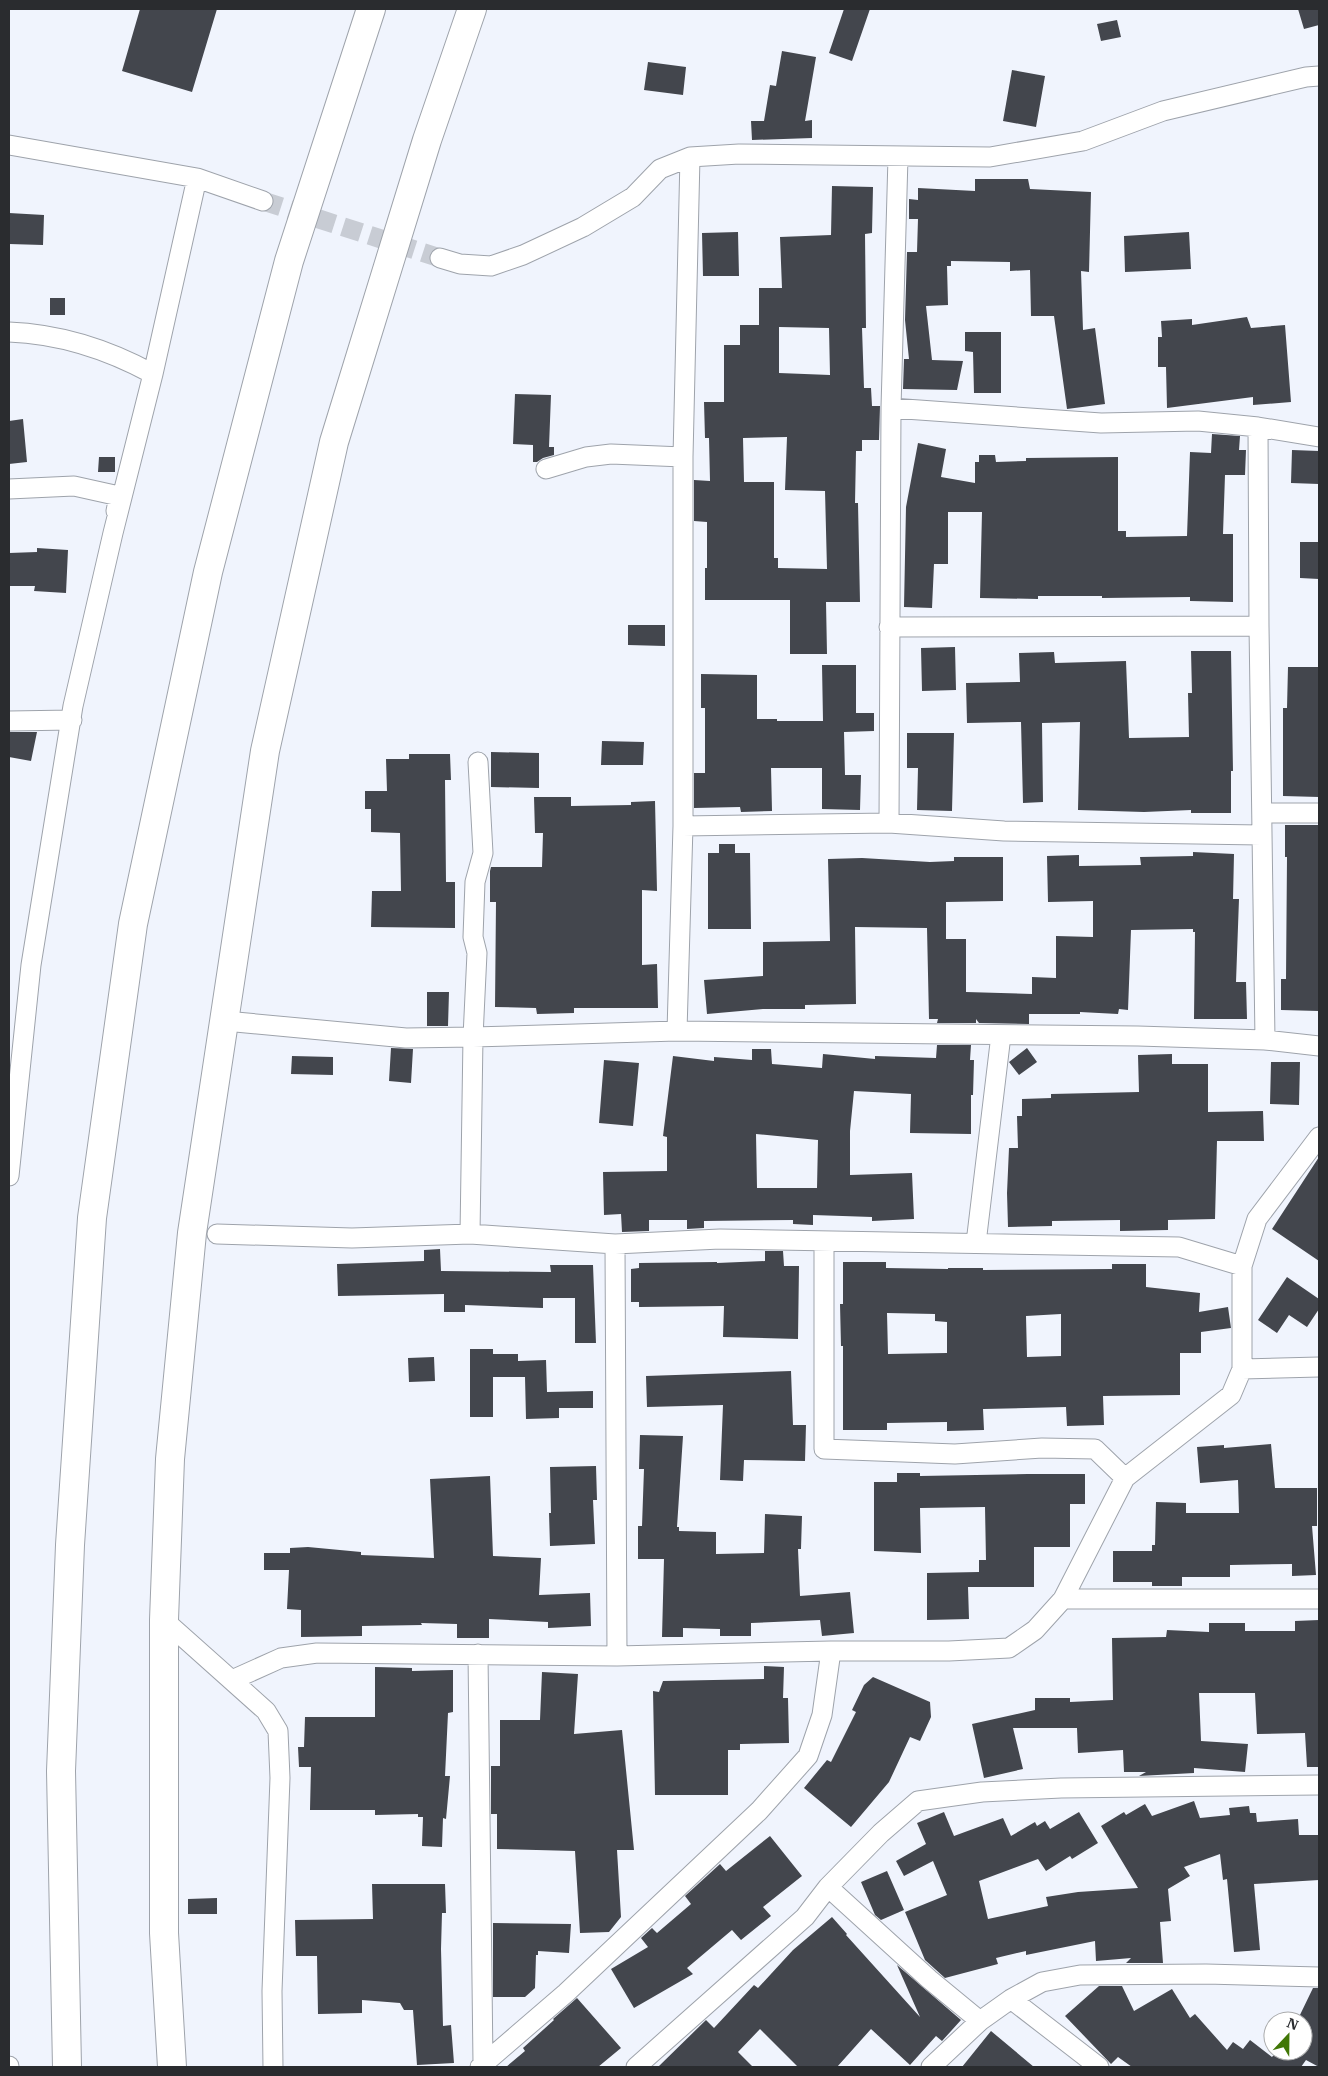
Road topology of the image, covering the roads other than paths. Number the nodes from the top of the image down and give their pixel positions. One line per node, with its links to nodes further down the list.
1 (371, 9): 59 (highway)
2 (472, 9): 29 (highway)
3 (1319, 76): 6 (street)
4 (9, 145): 7 (street)
5 (690, 157): 6 (street); 9 (street); 15 (street)
6 (898, 157): 12 (street)
7 (197, 178): 8 (street); 11 (street)
8 (263, 201)
9 (440, 258)
10 (9, 332): 11 (street)
11 (153, 374): 18 (street)
12 (891, 408): 13 (street); 20 (street)
13 (1258, 427): 14 (street); 19 (street)
14 (1319, 437)
15 (683, 457): 16 (street); 27 (street)
16 (546, 469)
17 (9, 489): 18 (street)
18 (113, 532): 21 (street)
19 (1259, 626): 20 (street); 25 (street)
20 (889, 628): 26 (street)
21 (72, 720): 22 (street); 36 (street)
22 (9, 721)
23 (478, 762): 32 (street)
24 (1319, 812): 25 (street)
25 (1262, 813): 28 (street)
26 (889, 823): 27 (street); 28 (street)
27 (683, 826): 30 (street)
28 (1261, 835): 33 (street)
29 (225, 1021): 32 (street); 48 (highway)
30 (677, 1031): 31 (street); 32 (street)
31 (1001, 1035): 33 (street); 40 (street)
32 (473, 1037): 38 (street)
33 (1264, 1040): 34 (street)
34 (1319, 1046)
35 (1319, 1136): 42 (street)
36 (9, 1176)
37 (217, 1234): 38 (street)
38 (470, 1234): 41 (street)
39 (824, 1241): 40 (street); 41 (street); 45 (street)
40 (976, 1243): 42 (street)
41 (615, 1244): 51 (street)
42 (1242, 1266): 44 (street)
43 (1319, 1367): 44 (street)
44 (1242, 1369): 45 (street)
45 (1125, 1478): 46 (street)
46 (1063, 1599): 47 (street); 49 (street)
47 (1319, 1599)
48 (164, 1620): 52 (street); 60 (highway)
49 (831, 1651): 51 (street); 58 (street)
50 (478, 1654): 51 (street); 52 (street); 58 (street)
51 (617, 1656)
52 (232, 1680): 61 (street)
53 (1319, 1785): 54 (street)
54 (828, 1887): 57 (street); 62 (street)
55 (1319, 1977): 56 (street)
56 (1011, 1999): 57 (street); 64 (street)
57 (980, 2021): 63 (street)
58 (482, 2065)
59 (67, 2067)
60 (172, 2067)
61 (273, 2067)
62 (636, 2067)
63 (931, 2067)
64 (1099, 2067)

